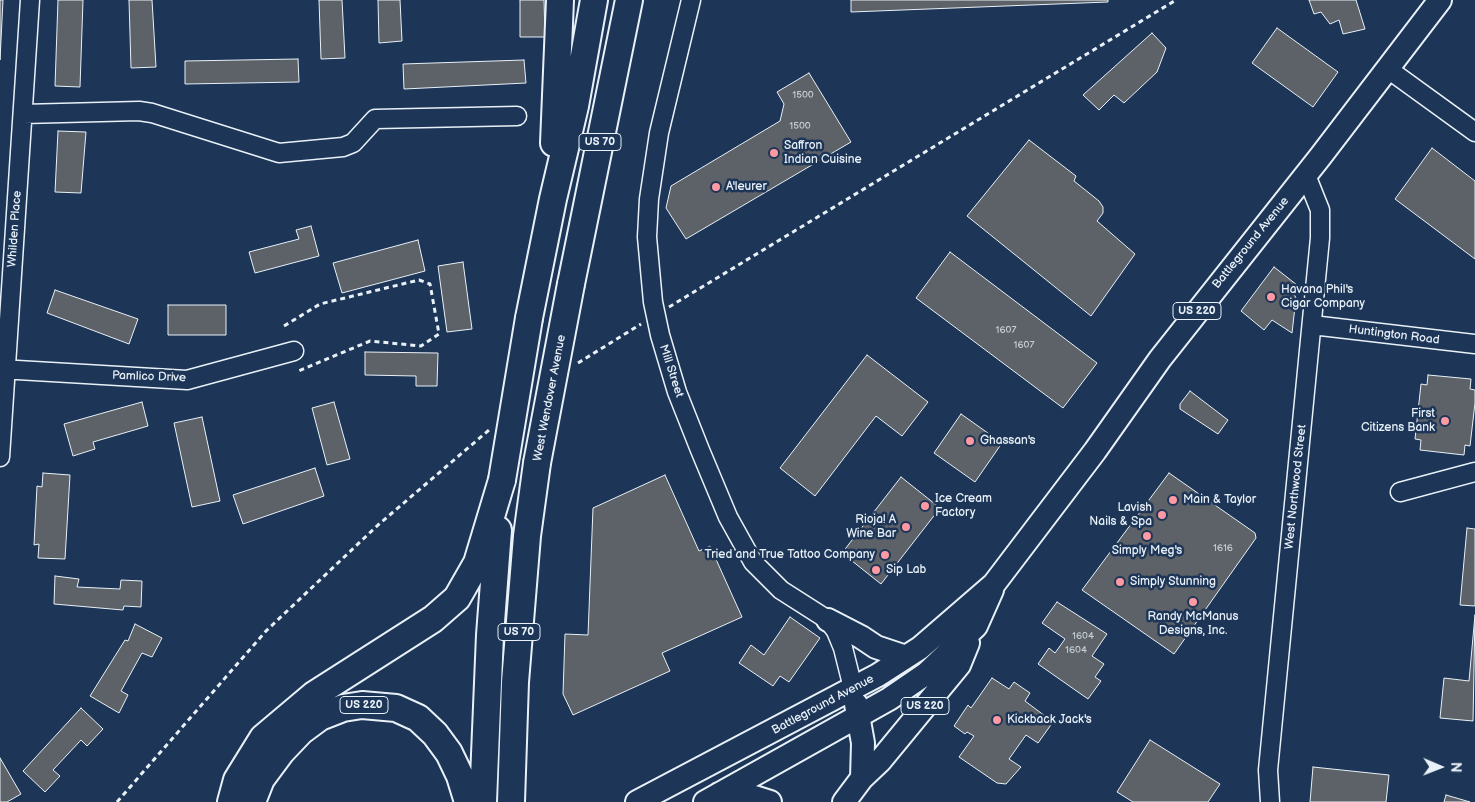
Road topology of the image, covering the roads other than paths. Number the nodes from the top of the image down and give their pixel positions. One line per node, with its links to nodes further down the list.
1 (30, 0): 8 (street, Whilden Place)
2 (560, 0): 12 (highway)
3 (594, 0): 12 (highway, US 70)
4 (629, 0): 34 (highway, West Wendover Avenue / US 70, bridge)
5 (691, 0): 22 (street, Mill Street)
6 (1440, 0): 7 (main road, Battleground Avenue / US 220)
7 (1388, 68): 10 (street); 11 (main road, Battleground Avenue / US 220)
8 (22, 114): 9 (street); 16 (street, Whilden Place)
9 (517, 116)
10 (1475, 132)
11 (1306, 175): 13 (street, West Northwood Street); 21 (main road, Battleground Avenue / US 220)
12 (552, 199): 19 (highway, US 70, bridge)
13 (1312, 326): 14 (street, Huntington Road); 27 (street, West Northwood Street)
14 (1475, 344)
15 (294, 351): 16 (street, Pamlico Drive)
16 (3, 369): 17 (street, Whilden Place)
17 (0, 458)
18 (1475, 472): 20 (street)
19 (502, 480): 30 (highway); 33 (highway, US 70)
20 (1400, 492)
21 (994, 584): 23 (main road, Battleground Avenue / US 220); 24 (main road, Battleground Avenue / US 220)
22 (828, 620): 24 (main road); 25 (street, Mill Street)
23 (976, 626): 26 (main road, Battleground Avenue); 28 (main road, US 220)
24 (906, 658): 25 (main road, Battleground Avenue / US 220)
25 (853, 688): 26 (main road); 35 (main road, Battleground Avenue / US 220)
26 (858, 716): 28 (main road); 29 (main road, Battleground Avenue)
27 (1268, 770): 38 (street); 39 (street, West Northwood Street)
28 (862, 778): 37 (main road, US 220)
29 (712, 798): 36 (main road)
30 (231, 802)
31 (252, 802): 32 (highway, US 220)
32 (468, 802)
33 (483, 802)
34 (511, 802)
35 (637, 802)
36 (770, 802)
37 (844, 802)
38 (1257, 802)
39 (1270, 802)

